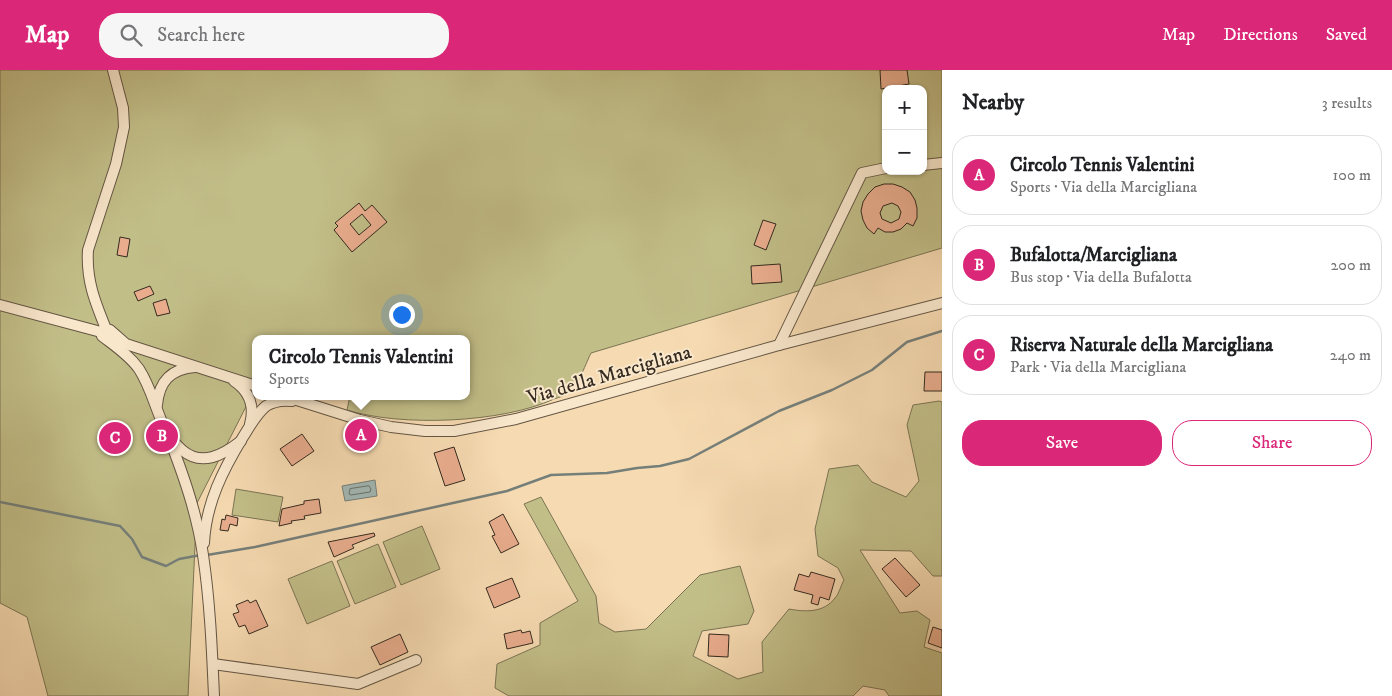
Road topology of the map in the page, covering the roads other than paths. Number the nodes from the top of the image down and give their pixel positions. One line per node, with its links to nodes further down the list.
1 (113, 70): 7 (street)
2 (942, 164): 3 (street)
3 (927, 165)
4 (882, 169): 8 (street)
5 (942, 303): 8 (street, Via della Marcigliana)
6 (0, 304): 7 (street)
7 (104, 331): 9 (street); 14 (street)
8 (779, 345): 13 (street, Via della Marcigliana)
9 (201, 367): 10 (street); 14 (street)
10 (229, 377): 11 (street); 15 (street)
11 (252, 385)
12 (295, 400): 13 (street, Via della Marcigliana)
13 (300, 402): 15 (street)
14 (157, 408): 16 (street)
15 (249, 428): 17 (street)
16 (168, 435): 17 (street); 18 (street)
17 (241, 441): 18 (street)
18 (203, 555): 20 (street)
19 (416, 660): 20 (street)
20 (213, 664): 21 (street)
21 (214, 696)

